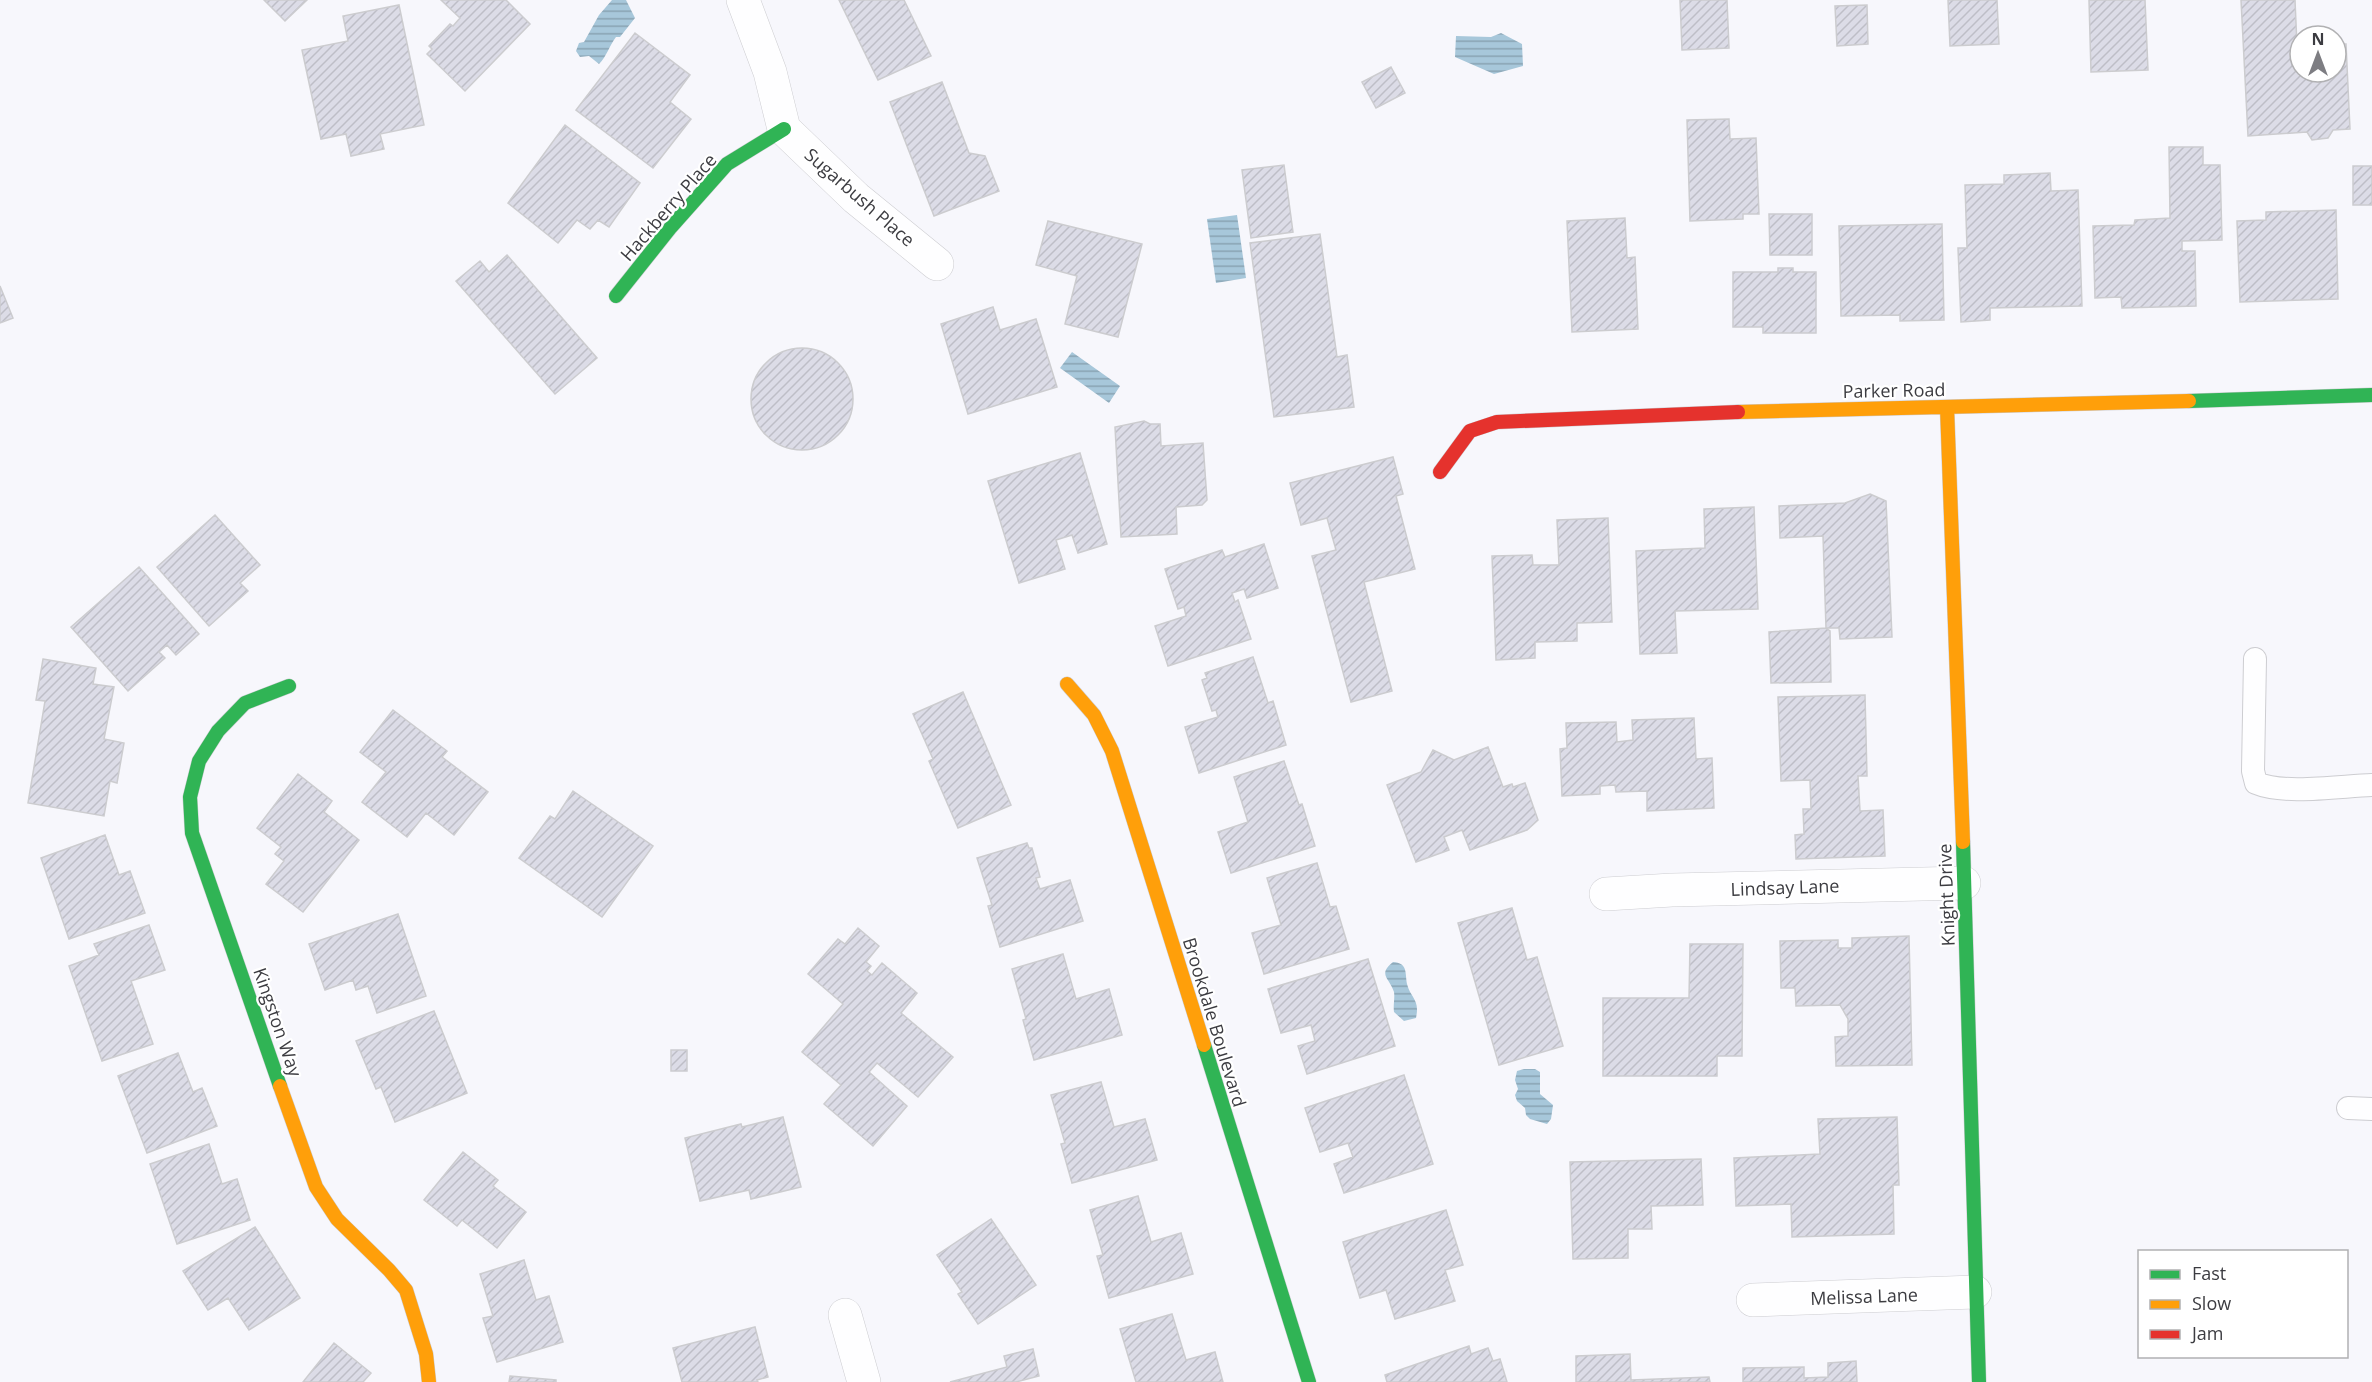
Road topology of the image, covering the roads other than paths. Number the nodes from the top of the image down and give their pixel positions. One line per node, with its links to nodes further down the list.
1 (743, 0): 2 (street)
2 (784, 129): 3 (street, Sugarbush Place); 4 (street, Hackberry Place)
3 (937, 264)
4 (616, 296)
5 (2372, 394): 6 (street, Parker Road)
6 (1947, 407): 7 (street, Parker Road); 12 (street, Knight Drive)
7 (1440, 472)
8 (2254, 659): 11 (lane)
9 (1067, 684): 21 (street, Brookdale Boulevard)
10 (289, 686): 19 (street, Kingston Way)
11 (2372, 785)
12 (1964, 883): 13 (street, Lindsay Lane); 16 (street, Knight Drive)
13 (1606, 894)
14 (2348, 1108): 15 (lane)
15 (2372, 1109)
16 (1975, 1292): 17 (street, Melissa Lane); 22 (street, Knight Drive)
17 (1754, 1300)
18 (845, 1315): 20 (street)
19 (429, 1382)
20 (864, 1382)
21 (1309, 1382)
22 (1978, 1382)

